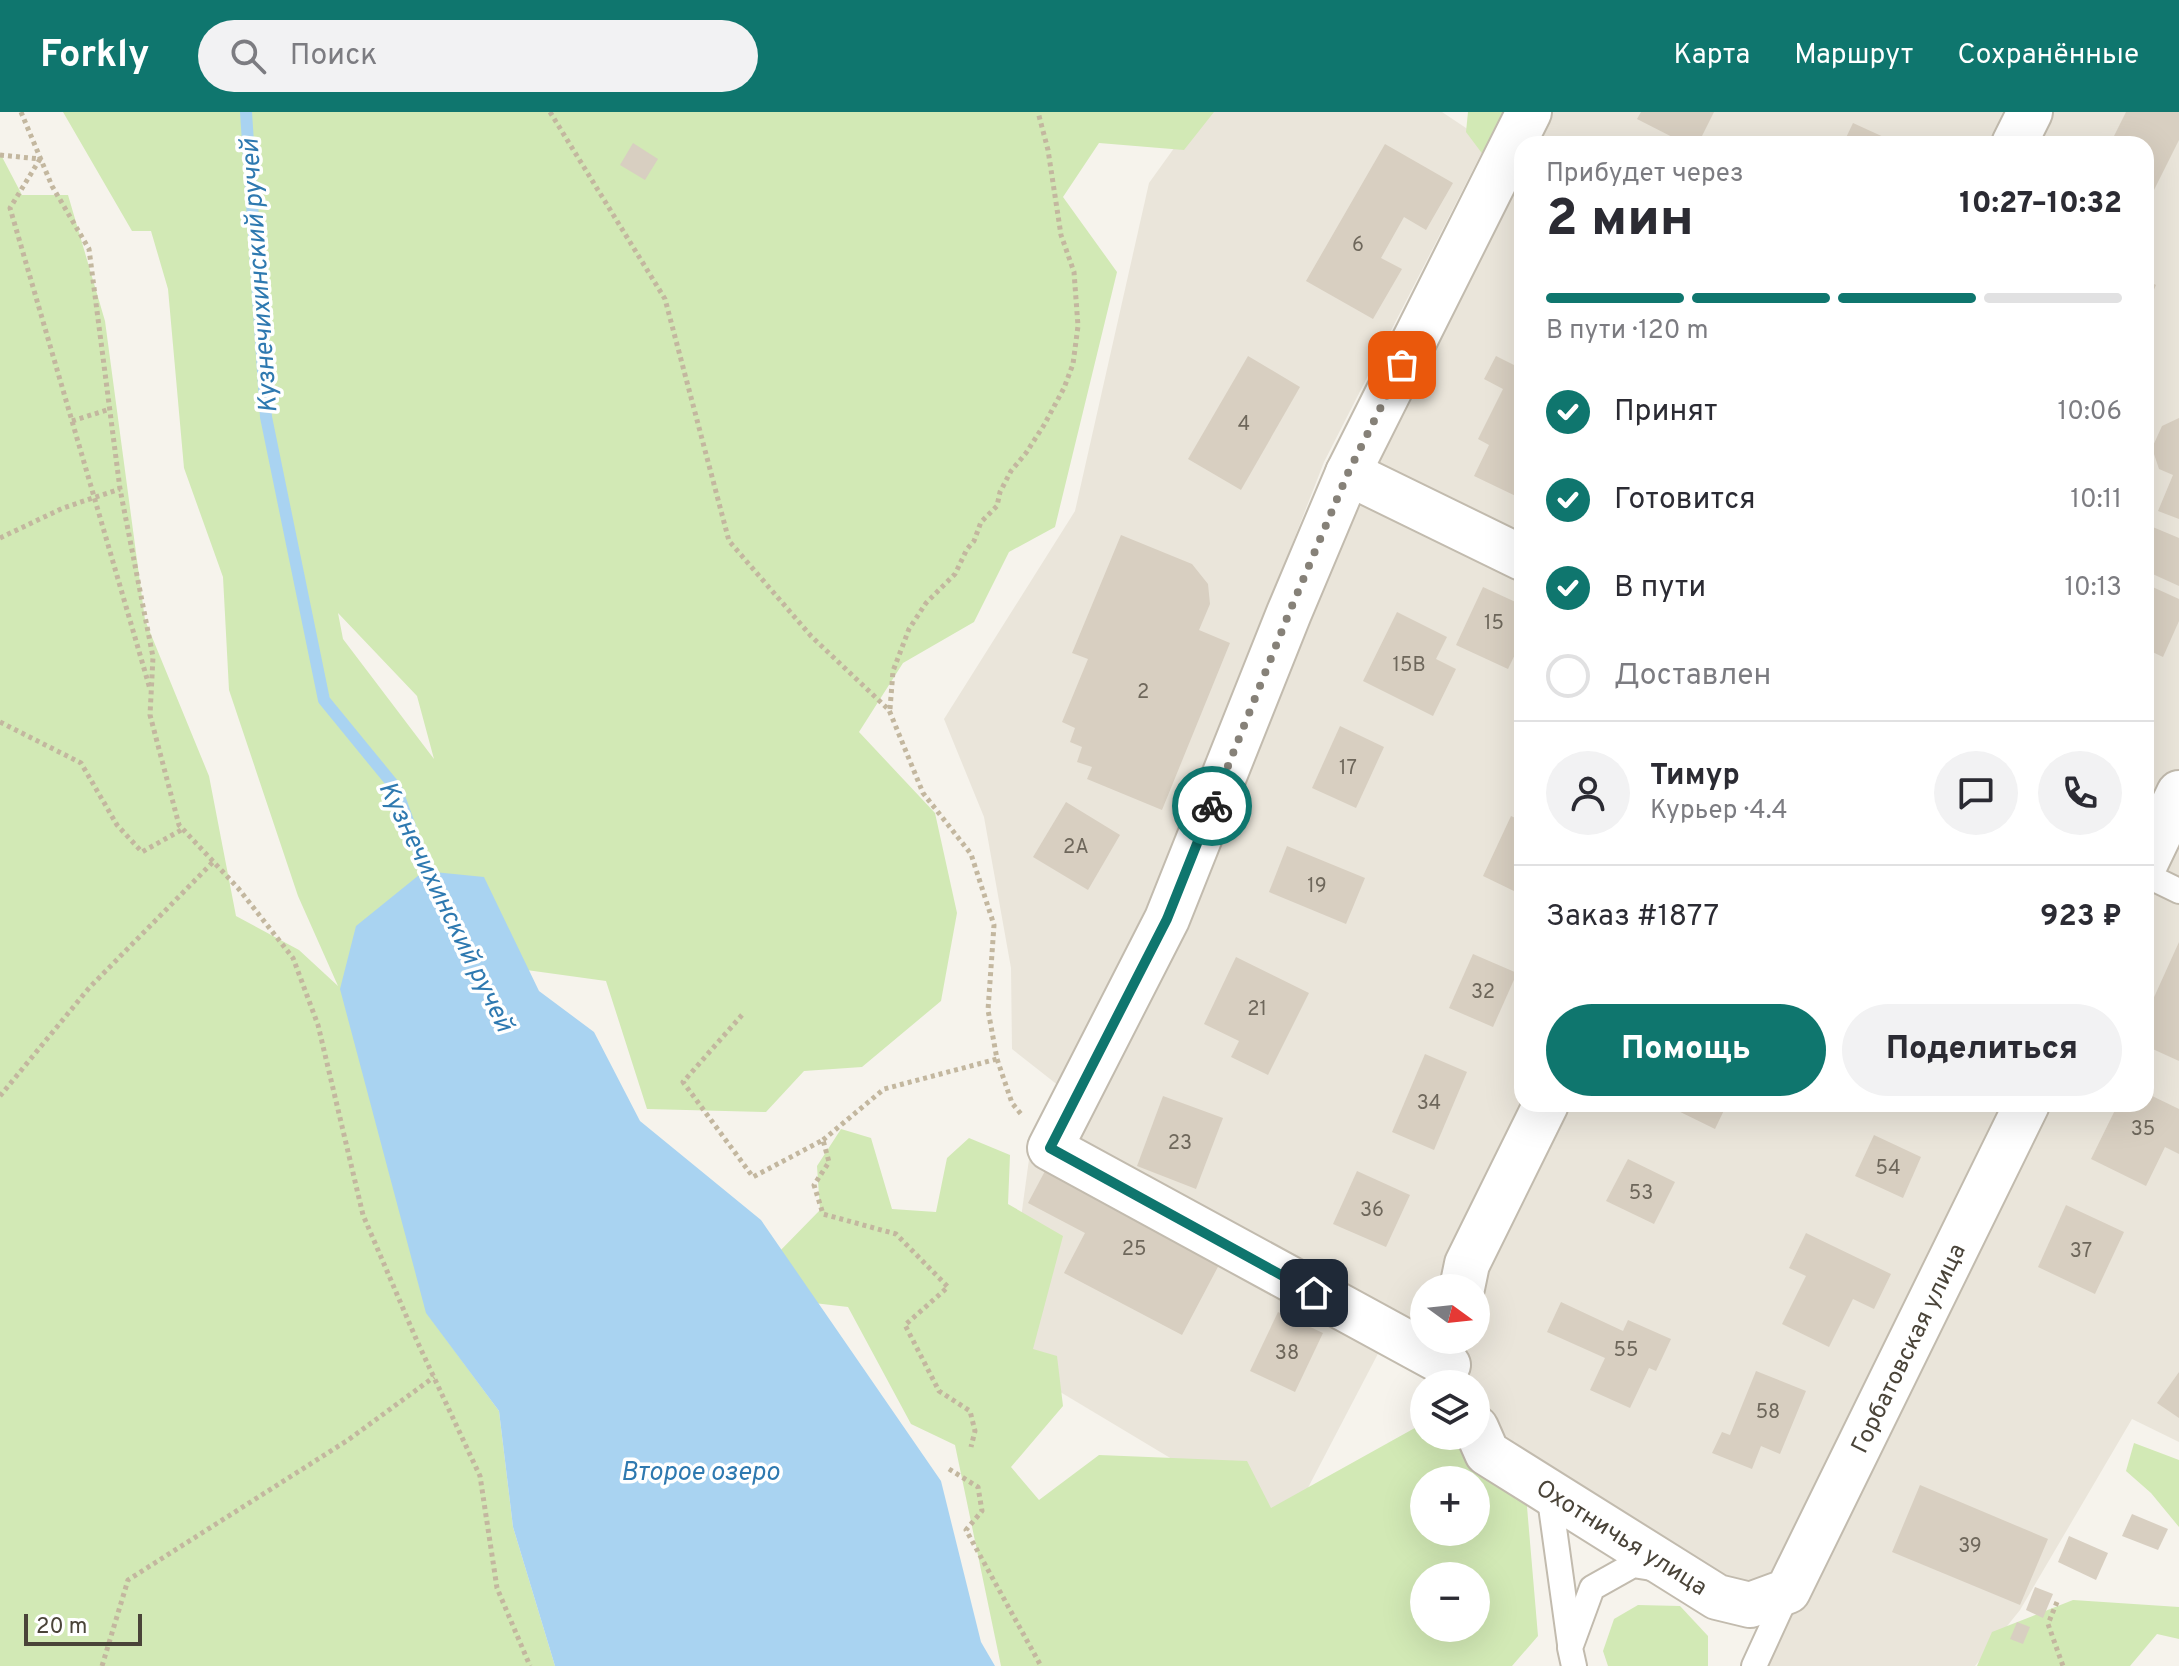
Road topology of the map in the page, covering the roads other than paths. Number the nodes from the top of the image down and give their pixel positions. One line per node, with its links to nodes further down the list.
1 (1529, 112): 3 (street)
2 (2030, 112): 4 (street)
3 (1517, 136)
4 (2018, 136)
5 (1514, 142): 6 (street)
6 (1348, 473): 7 (street); 15 (street)
7 (1514, 554)
8 (2179, 793): 9 (street)
9 (2154, 845)
10 (2154, 867): 11 (lane)
11 (2179, 891)
12 (1542, 1112): 14 (street)
13 (2023, 1112): 19 (street, Горбатовская улица)
14 (1465, 1274)
15 (1452, 1363)
16 (1486, 1450): 17 (street, Охотничья улица)
17 (1549, 1492): 18 (street, Охотничья улица); 20 (lane)
18 (1677, 1572): 19 (street, Охотничья улица); 20 (lane)
19 (1788, 1591): 21 (lane)
20 (1572, 1657)
21 (1754, 1666)

